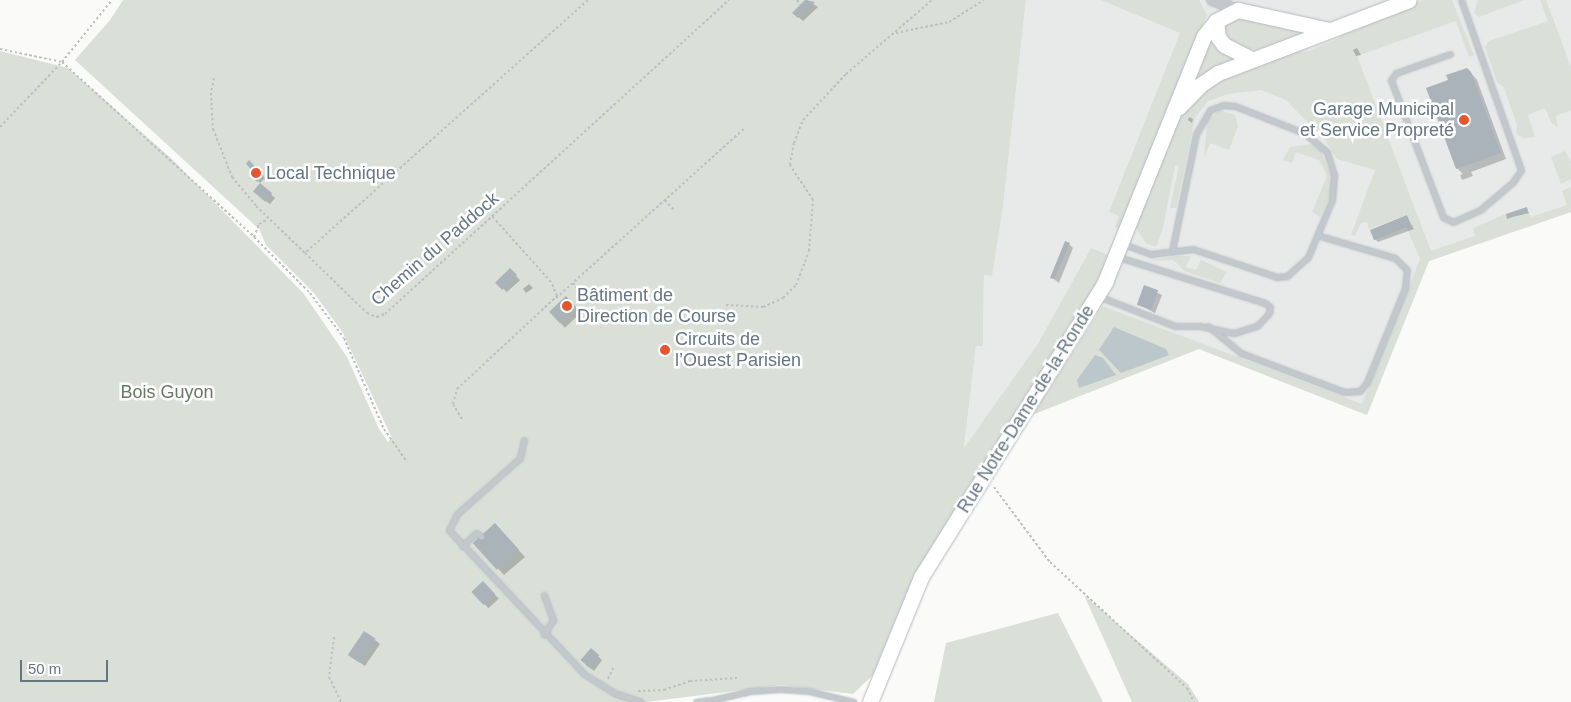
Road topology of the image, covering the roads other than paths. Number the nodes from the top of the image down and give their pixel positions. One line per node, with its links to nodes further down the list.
1 (1212, 0): 4 (street)
2 (1409, 0): 6 (main road, Rue Notre-Dame-de-la-Ronde)
3 (1461, 0): 7 (lane)
4 (1238, 10): 5 (main road, Rue Notre-Dame-de-la-Ronde); 6 (main road)
5 (1216, 21): 8 (main road); 9 (main road, Rue Notre-Dame-de-la-Ronde)
6 (1329, 30): 8 (main road, Rue Notre-Dame-de-la-Ronde)
7 (1450, 54)
8 (1252, 59): 9 (main road, Rue Notre-Dame-de-la-Ronde)
9 (1175, 112): 11 (main road, Rue Notre-Dame-de-la-Ronde)
10 (1318, 235): 12 (lane); 12 (lane); 14 (lane)
11 (1120, 250): 12 (lane); 13 (main road, Rue Notre-Dame-de-la-Ronde); 14 (lane)
12 (1172, 252)
13 (1098, 296): 14 (lane); 25 (main road, Rue Notre-Dame-de-la-Ronde)
14 (1208, 326)
15 (524, 440): 17 (lane)
16 (482, 536): 17 (lane)
17 (462, 546): 19 (lane)
18 (544, 595): 19 (lane)
19 (544, 634): 21 (lane)
20 (712, 699): 22 (lane); 23 (lane); 24 (lane)
21 (641, 702)
22 (696, 702)
23 (704, 702)
24 (854, 702)
25 (870, 702)

